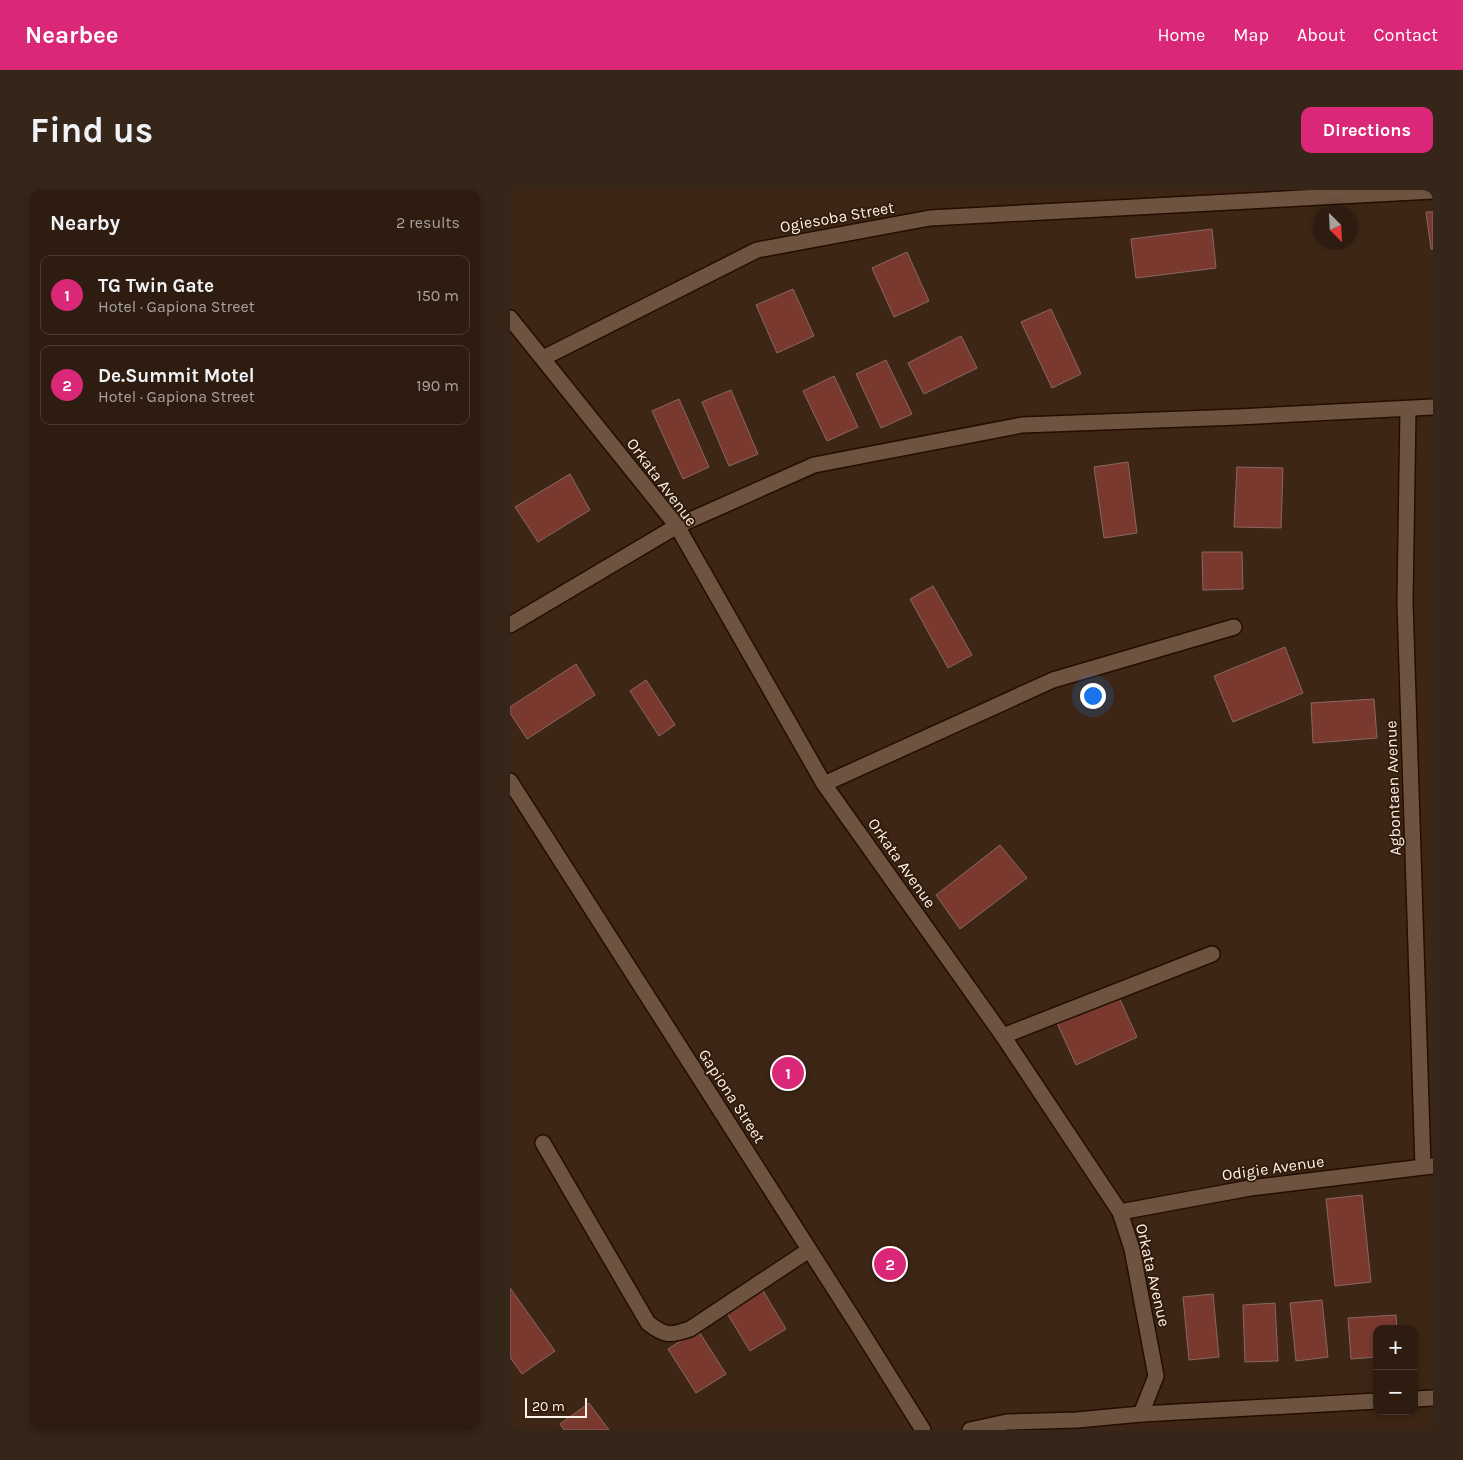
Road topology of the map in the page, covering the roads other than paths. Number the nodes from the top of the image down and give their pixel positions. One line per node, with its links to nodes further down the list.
1 (1433, 191): 3 (street, Ogiesoba Street)
2 (510, 318): 3 (street, Orkata Avenue)
3 (543, 358): 6 (street, Orkata Avenue)
4 (1433, 407): 5 (street)
5 (1408, 408): 6 (street); 14 (street, Agbontaen Avenue)
6 (677, 526): 7 (street); 10 (street, Orkata Avenue)
7 (510, 625)
8 (1234, 627): 10 (street)
9 (510, 781): 16 (street, Gapiona Street)
10 (824, 784): 12 (street, Orkata Avenue)
11 (1212, 954): 12 (street)
12 (1003, 1036): 15 (street, Orkata Avenue)
13 (543, 1143): 16 (street)
14 (1428, 1166): 15 (street, Odigie Avenue)
15 (1120, 1212): 20 (street, Orkata Avenue)
16 (809, 1250): 21 (street, Gapiona Street)
17 (1433, 1398): 18 (street)
18 (1418, 1399)
19 (1373, 1401): 20 (street)
20 (1141, 1414): 22 (street)
21 (923, 1430)
22 (970, 1430)

